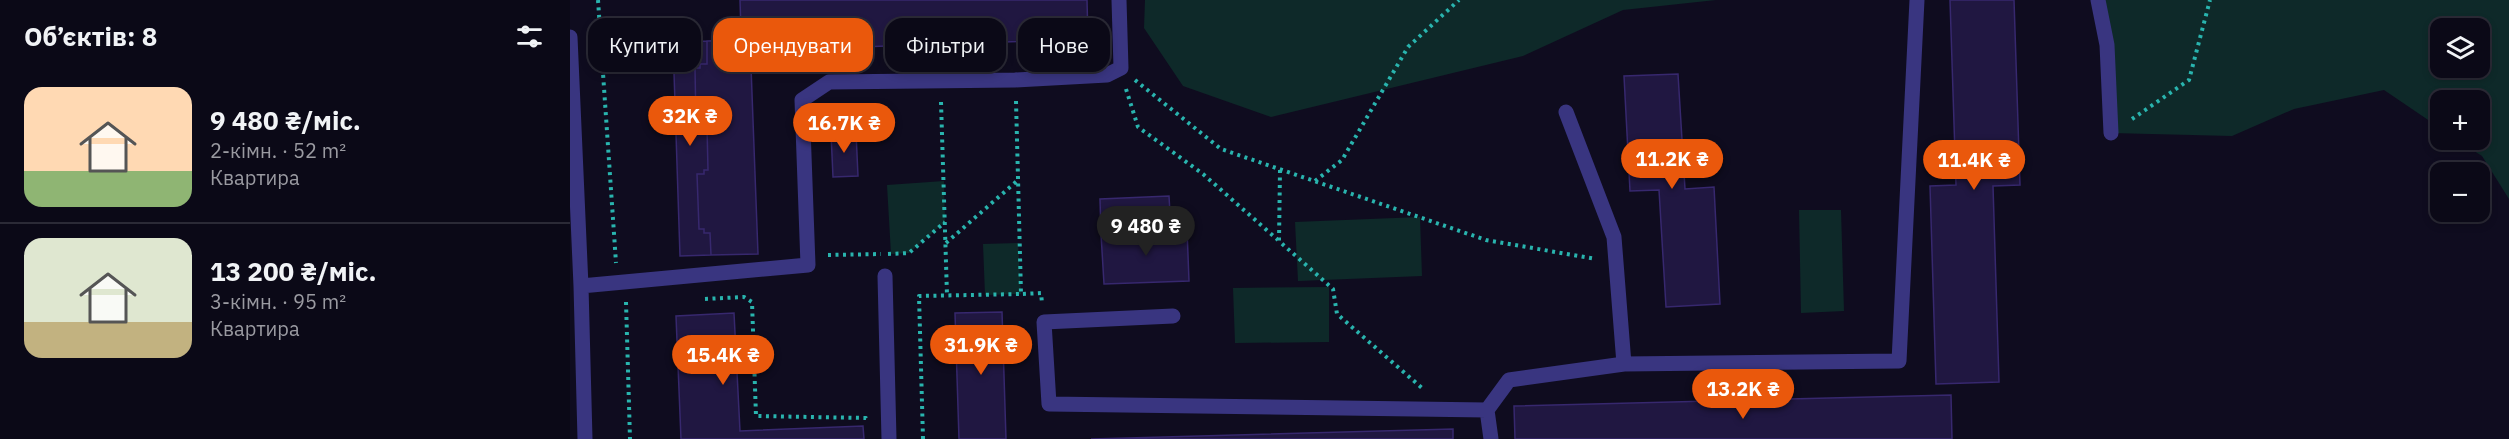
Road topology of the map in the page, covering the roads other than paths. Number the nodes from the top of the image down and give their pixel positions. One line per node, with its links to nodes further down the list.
1 (1119, 0): 8 (street)
2 (1917, 0): 10 (street)
3 (2098, 0): 6 (street)
4 (570, 37): 8 (street)
5 (1566, 112): 10 (street)
6 (2111, 133)
7 (885, 276): 13 (street)
8 (581, 286): 12 (street)
9 (1173, 316): 11 (street)
10 (1624, 364): 11 (street)
11 (1487, 410): 14 (street)
12 (585, 439)
13 (889, 439)
14 (1491, 439)

